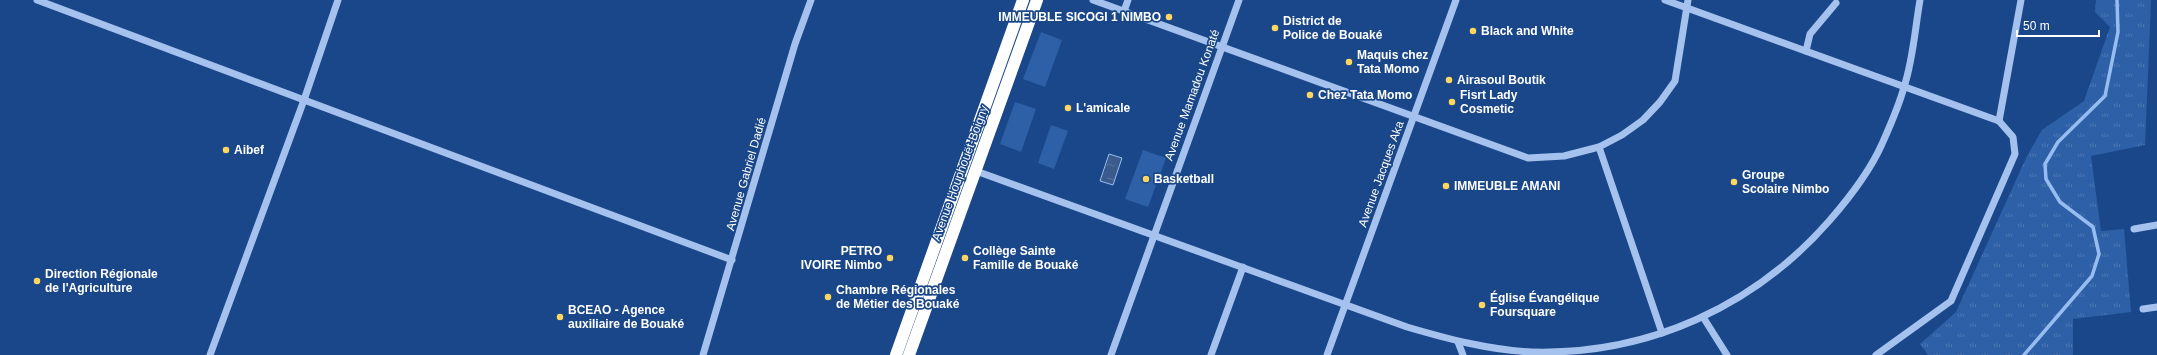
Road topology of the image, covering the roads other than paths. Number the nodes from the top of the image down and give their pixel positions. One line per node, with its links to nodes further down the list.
1 (37, 0): 20 (street)
2 (338, 0): 20 (street)
3 (811, 0): 28 (street, Avenue Gabriel Dadié)
4 (1023, 0): 39 (highway, Avenue Houphouët-Boigny)
5 (1037, 0): 24 (highway, Avenue Houphouët-Boigny)
6 (1093, 0): 16 (street)
7 (1128, 0): 16 (street)
8 (1238, 0): 17 (street, Avenue Mamadou Konaté)
9 (1456, 0): 21 (street, Avenue Jacques Aka)
10 (1665, 0): 15 (street)
11 (1688, 0): 15 (street)
12 (1920, 0): 19 (street)
13 (2022, 0): 22 (street)
14 (1836, 3): 18 (street)
15 (1687, 8): 18 (street); 23 (street)
16 (1124, 11): 17 (street)
17 (1222, 47): 21 (street); 27 (street, Avenue Mamadou Konaté)
18 (1806, 51): 19 (street)
19 (1905, 87): 22 (street); 33 (street)
20 (304, 100): 28 (street); 37 (street)
21 (1413, 117): 23 (street); 30 (street, Avenue Jacques Aka)
22 (1999, 121): 46 (street)
23 (1599, 147): 34 (street)
24 (976, 171): 27 (street); 40 (highway, Avenue Houphouët-Boigny)
25 (2157, 225): 26 (street)
26 (2134, 229)
27 (1153, 235): 29 (street); 41 (street, Avenue Mamadou Konaté)
28 (732, 260): 38 (street, Avenue Gabriel Dadié)
29 (1243, 268): 30 (street); 42 (street)
30 (1345, 305): 35 (street); 43 (street, Avenue Jacques Aka)
31 (2157, 307): 32 (street)
32 (2143, 309)
33 (1703, 317): 34 (street); 45 (street)
34 (1662, 333): 36 (street)
35 (1458, 342): 36 (street); 44 (street)
36 (1531, 353)
37 (210, 355)
38 (703, 355)
39 (896, 355)
40 (909, 355)
41 (1111, 355)
42 (1211, 355)
43 (1327, 355)
44 (1463, 355)
45 (1727, 355)
46 (1876, 355)

